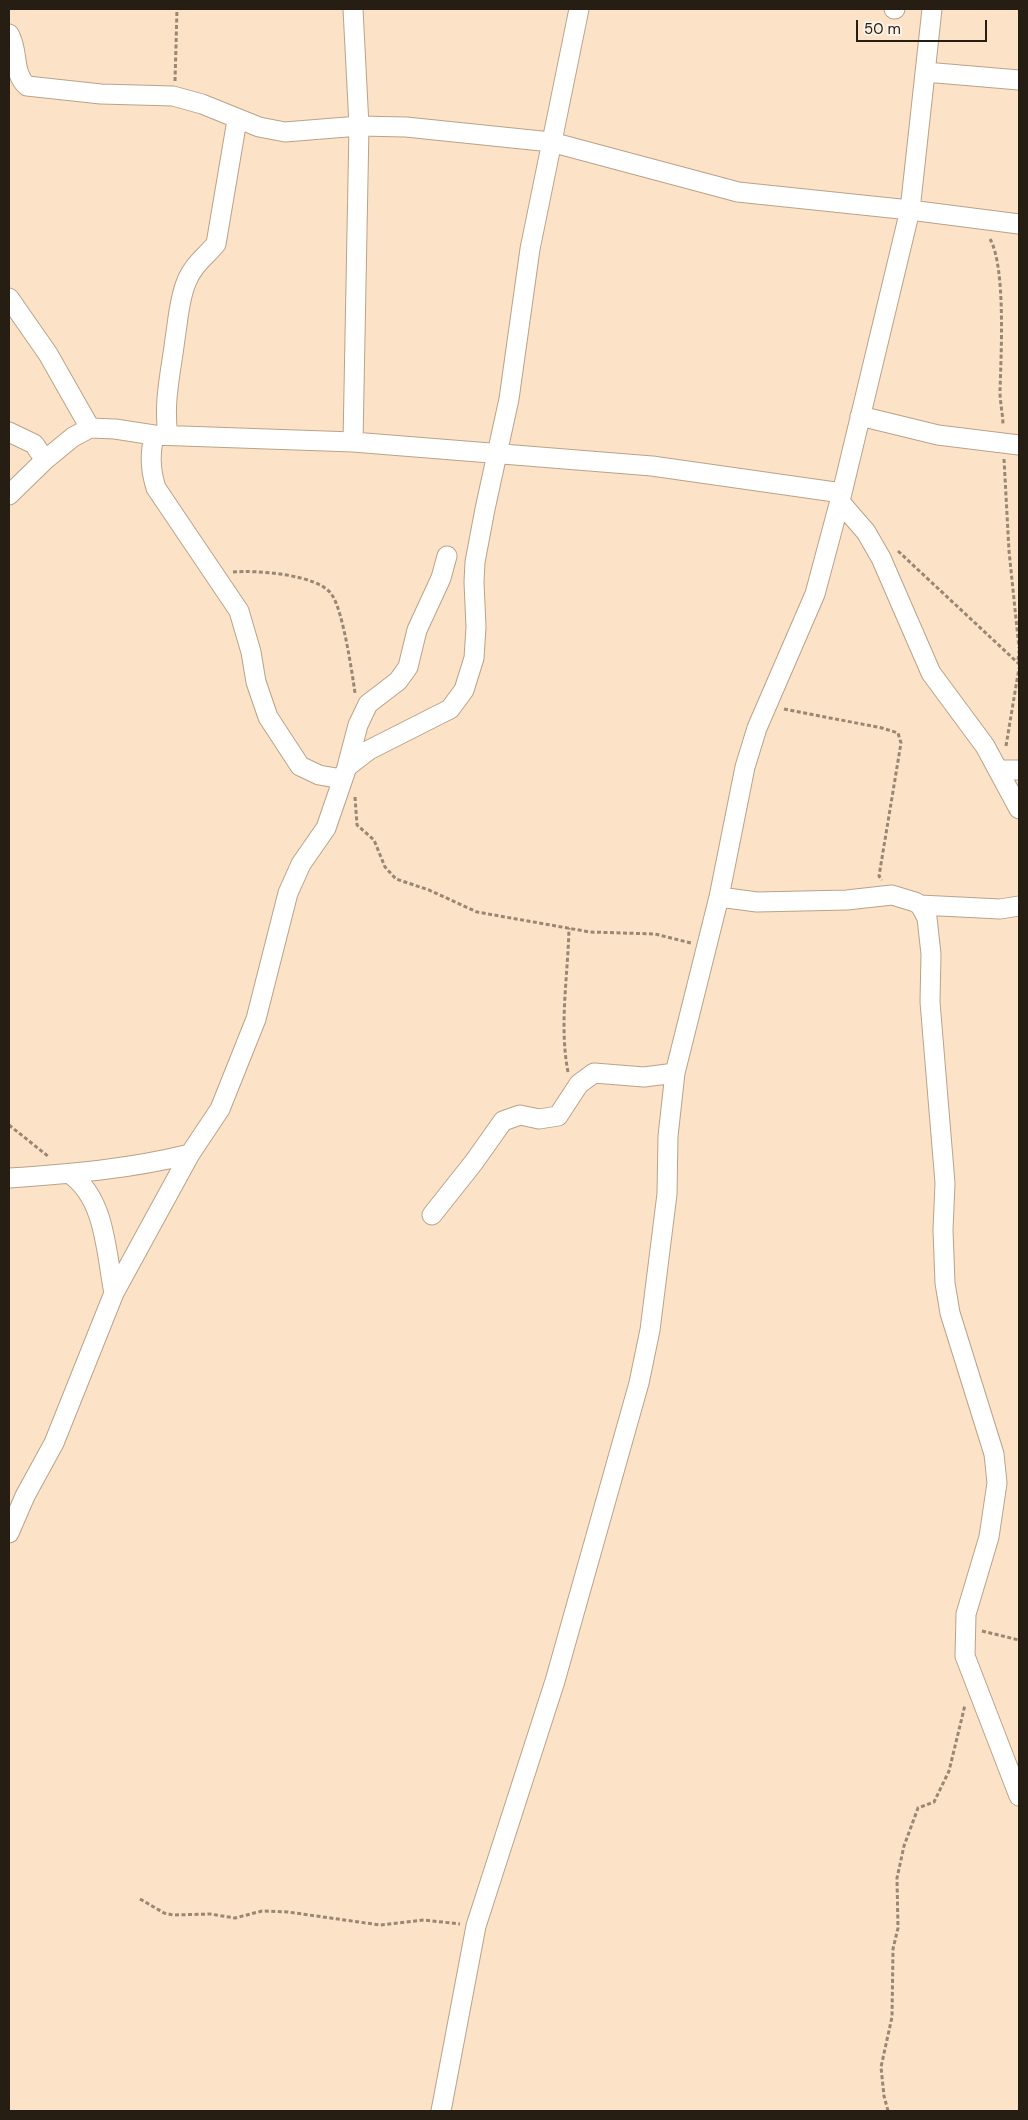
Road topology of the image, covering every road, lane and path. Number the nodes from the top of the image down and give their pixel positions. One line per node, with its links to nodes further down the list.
1 (176, 9): 8 (path)
2 (352, 9): 10 (street)
3 (579, 9): 11 (street)
4 (932, 9): 6 (street)
5 (9, 34): 8 (street)
6 (926, 72): 7 (street); 12 (street)
7 (1019, 80)
8 (173, 96): 9 (street)
9 (237, 120): 10 (street); 19 (street)
10 (359, 126): 11 (street); 20 (street)
11 (551, 142): 12 (street); 22 (street)
12 (910, 210): 13 (street); 16 (street)
13 (972, 218): 14 (street); 21 (path)
14 (1019, 224)
15 (9, 298): 17 (street)
16 (860, 416): 21 (street); 25 (street)
17 (90, 428): 19 (street); 23 (street)
18 (9, 432): 23 (street)
19 (161, 435): 20 (street); 28 (street)
20 (354, 442): 22 (street)
21 (1011, 444): 29 (path)
22 (497, 454): 25 (street); 35 (street)
23 (45, 460): 24 (street)
24 (9, 495)
25 (841, 498): 32 (street); 34 (street)
26 (894, 548): 30 (path)
27 (447, 556): 33 (street)
28 (214, 574): 33 (path); 35 (street)
29 (1019, 649): 30 (path)
30 (1018, 662)
31 (1019, 668): 34 (path)
32 (766, 706): 37 (path); 38 (street)
33 (358, 725): 35 (street)
34 (1008, 770): 36 (street)
35 (345, 773): 41 (path); 46 (street)
36 (1019, 808)
37 (892, 895): 38 (street); 39 (street)
38 (719, 897): 42 (street)
39 (920, 905): 40 (street); 52 (street)
40 (1019, 906)
41 (569, 928): 42 (path); 44 (path)
42 (705, 949): 43 (street)
43 (675, 1072): 44 (street); 57 (street)
44 (573, 1094): 49 (street)
45 (9, 1125): 47 (path)
46 (190, 1154): 47 (street); 50 (street)
47 (70, 1174): 48 (street); 50 (street)
48 (9, 1178)
49 (432, 1215)
50 (114, 1293): 51 (street)
51 (9, 1533)
52 (965, 1626): 53 (path); 55 (street)
53 (1019, 1640)
54 (965, 1702): 59 (path)
55 (1019, 1796)
56 (140, 1899): 57 (path)
57 (476, 1926): 58 (street)
58 (441, 2111)
59 (888, 2111)

